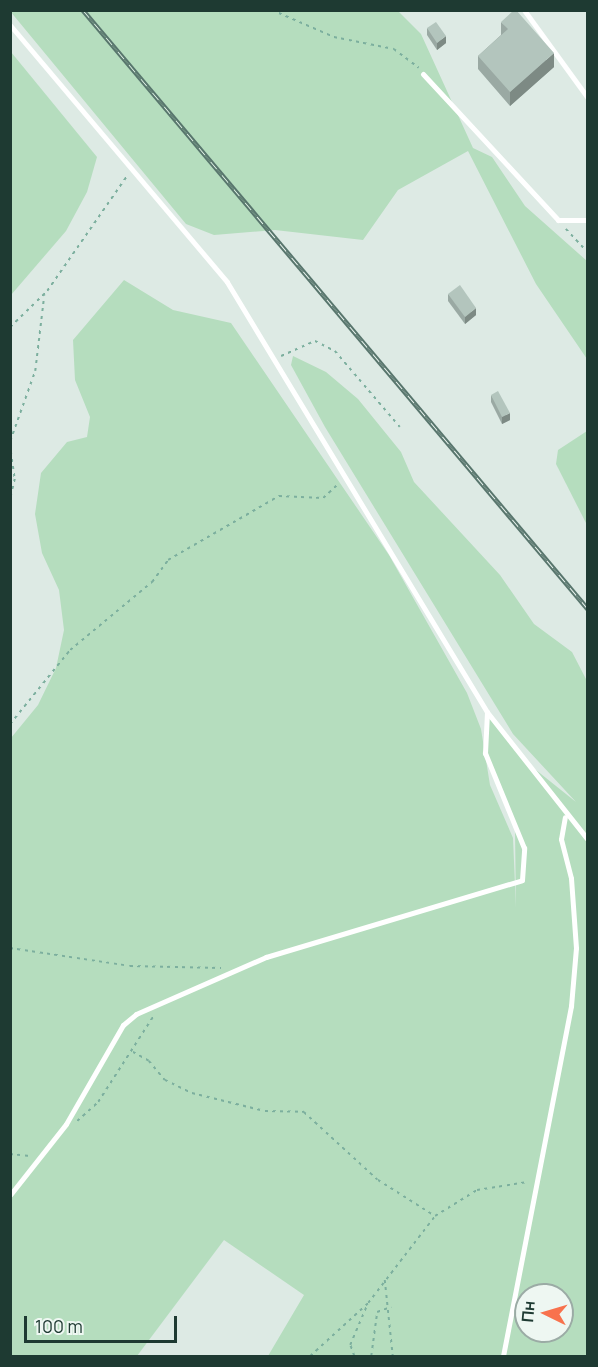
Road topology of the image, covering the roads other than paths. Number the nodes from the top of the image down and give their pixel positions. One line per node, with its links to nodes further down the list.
1 (524, 10): 4 (lane)
2 (10, 25): 6 (lane)
3 (423, 74): 5 (lane)
4 (588, 98)
5 (588, 220)
6 (487, 712): 7 (lane); 9 (lane)
7 (565, 817): 8 (lane); 10 (lane)
8 (588, 840)
9 (10, 1195)
10 (503, 1356)

